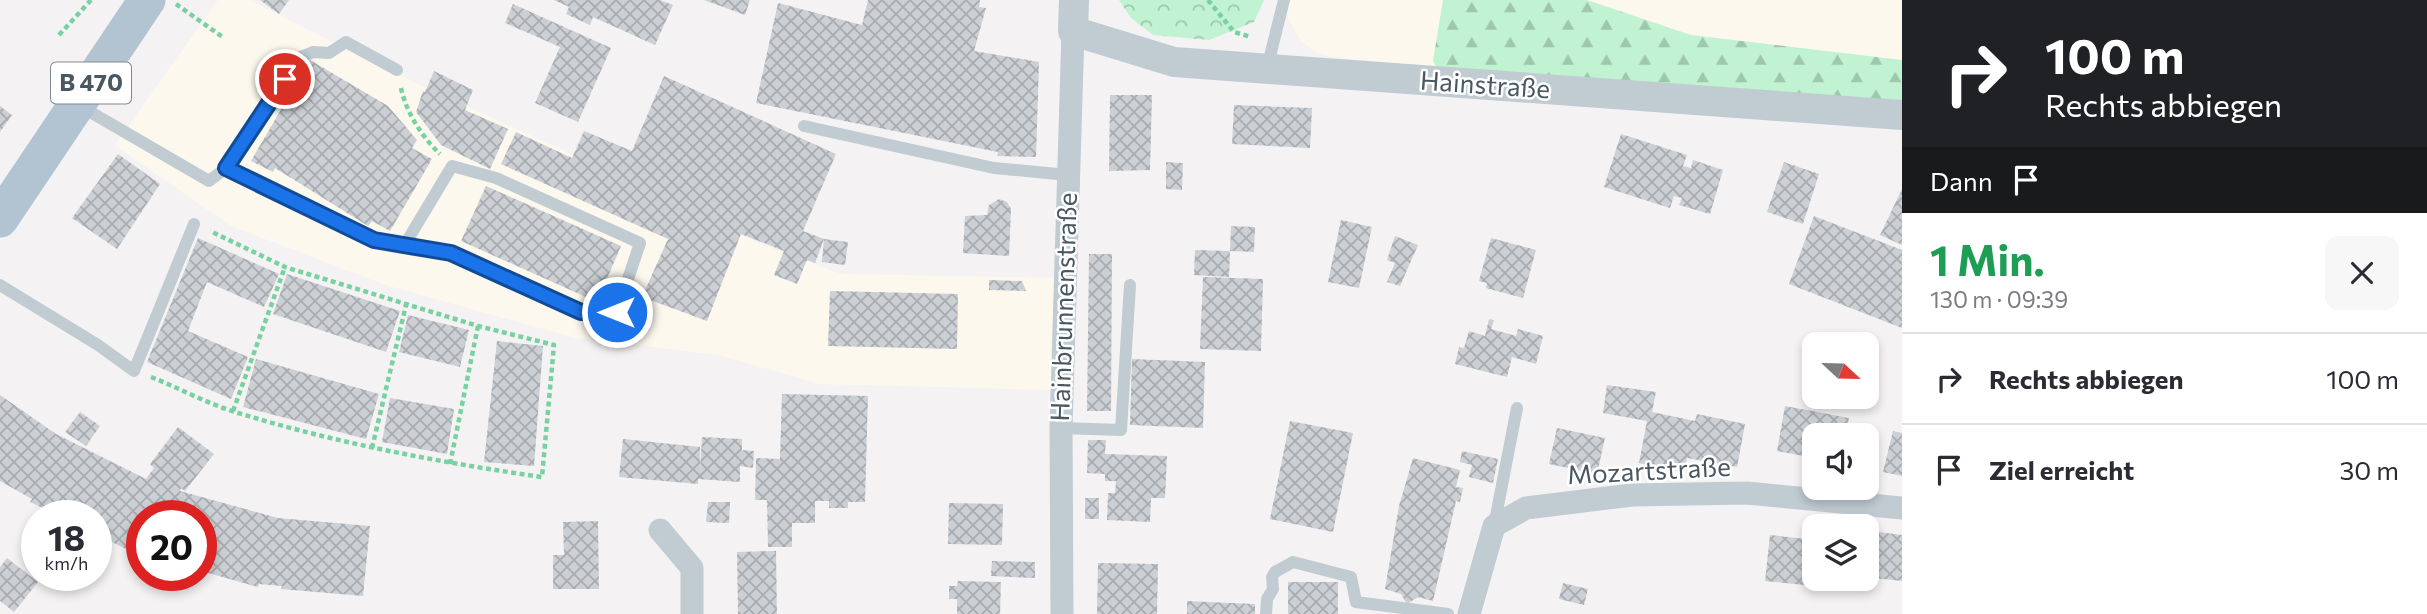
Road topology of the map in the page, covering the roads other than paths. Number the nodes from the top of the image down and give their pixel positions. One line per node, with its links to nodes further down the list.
1 (147, 0): 7 (main road, B 470)
2 (1074, 0): 4 (street, Hainbrunnenstraße)
3 (1284, 0): 5 (lane)
4 (1073, 31): 5 (street, Hainstraße); 11 (street, Hainbrunnenstraße)
5 (1269, 56): 8 (street, Hainstraße)
6 (397, 69): 10 (lane)
7 (76, 104): 10 (lane); 12 (main road, B 470)
8 (1902, 115)
9 (804, 126): 11 (lane)
10 (226, 168): 14 (lane)
11 (1068, 175): 18 (street, Hainbrunnenstraße)
12 (0, 219)
13 (194, 224): 15 (lane)
14 (404, 246): 14 (lane)
15 (0, 285)
16 (1130, 285): 18 (lane)
17 (1517, 408): 20 (lane)
18 (1061, 428): 23 (street, Hainbrunnenstraße)
19 (1902, 508): 20 (street, Mozartstraße)
20 (1494, 526): 26 (street)
21 (660, 530): 22 (street)
22 (692, 614)
23 (1062, 614)
24 (1266, 614): 25 (lane)
25 (1448, 614)
26 (1469, 614)

